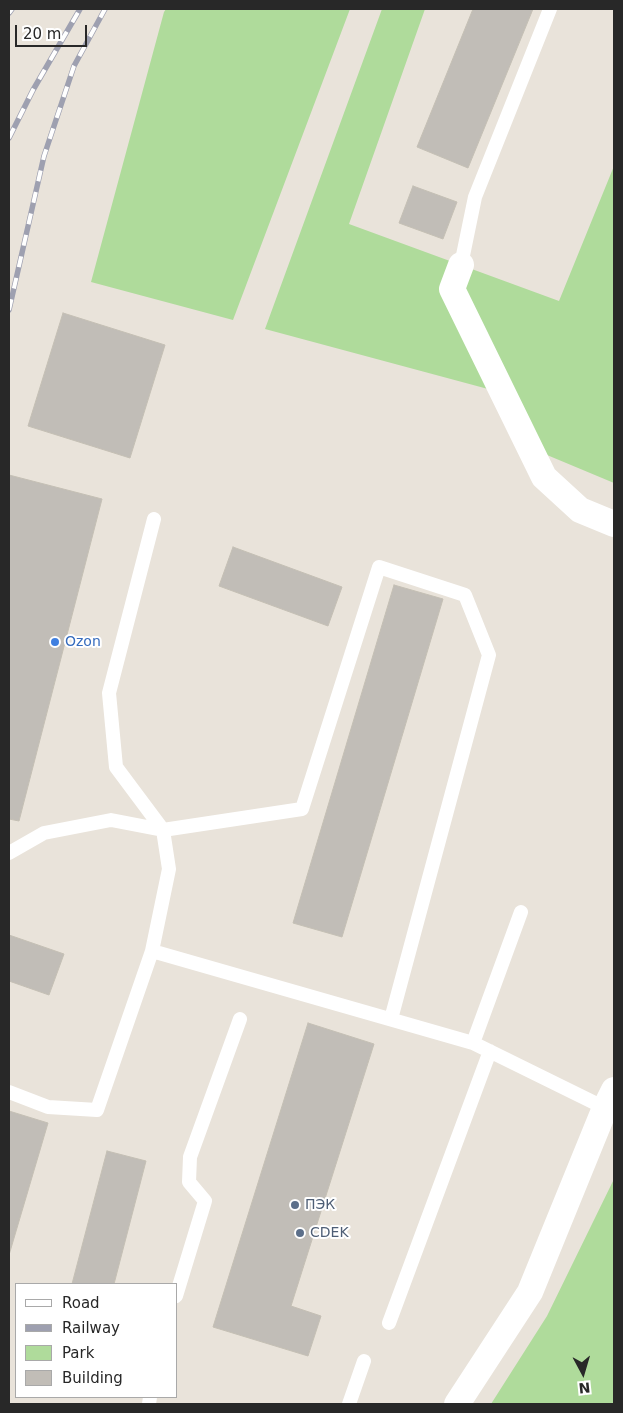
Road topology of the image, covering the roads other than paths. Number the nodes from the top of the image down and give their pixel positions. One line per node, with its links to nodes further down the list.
1 (550, 9): 2 (lane)
2 (461, 266): 4 (street)
3 (154, 519): 5 (lane)
4 (614, 524)
5 (163, 830): 6 (lane); 8 (lane); 10 (lane)
6 (9, 853)
7 (521, 912): 11 (lane)
8 (152, 951): 10 (lane); 13 (lane)
9 (240, 1019): 15 (lane)
10 (391, 1020): 11 (lane)
11 (473, 1043): 12 (lane)
12 (490, 1051): 14 (lane); 16 (lane)
13 (9, 1092)
14 (610, 1099): 19 (street)
15 (178, 1289)
16 (389, 1323)
17 (364, 1361): 18 (lane)
18 (349, 1404)
19 (457, 1404)

